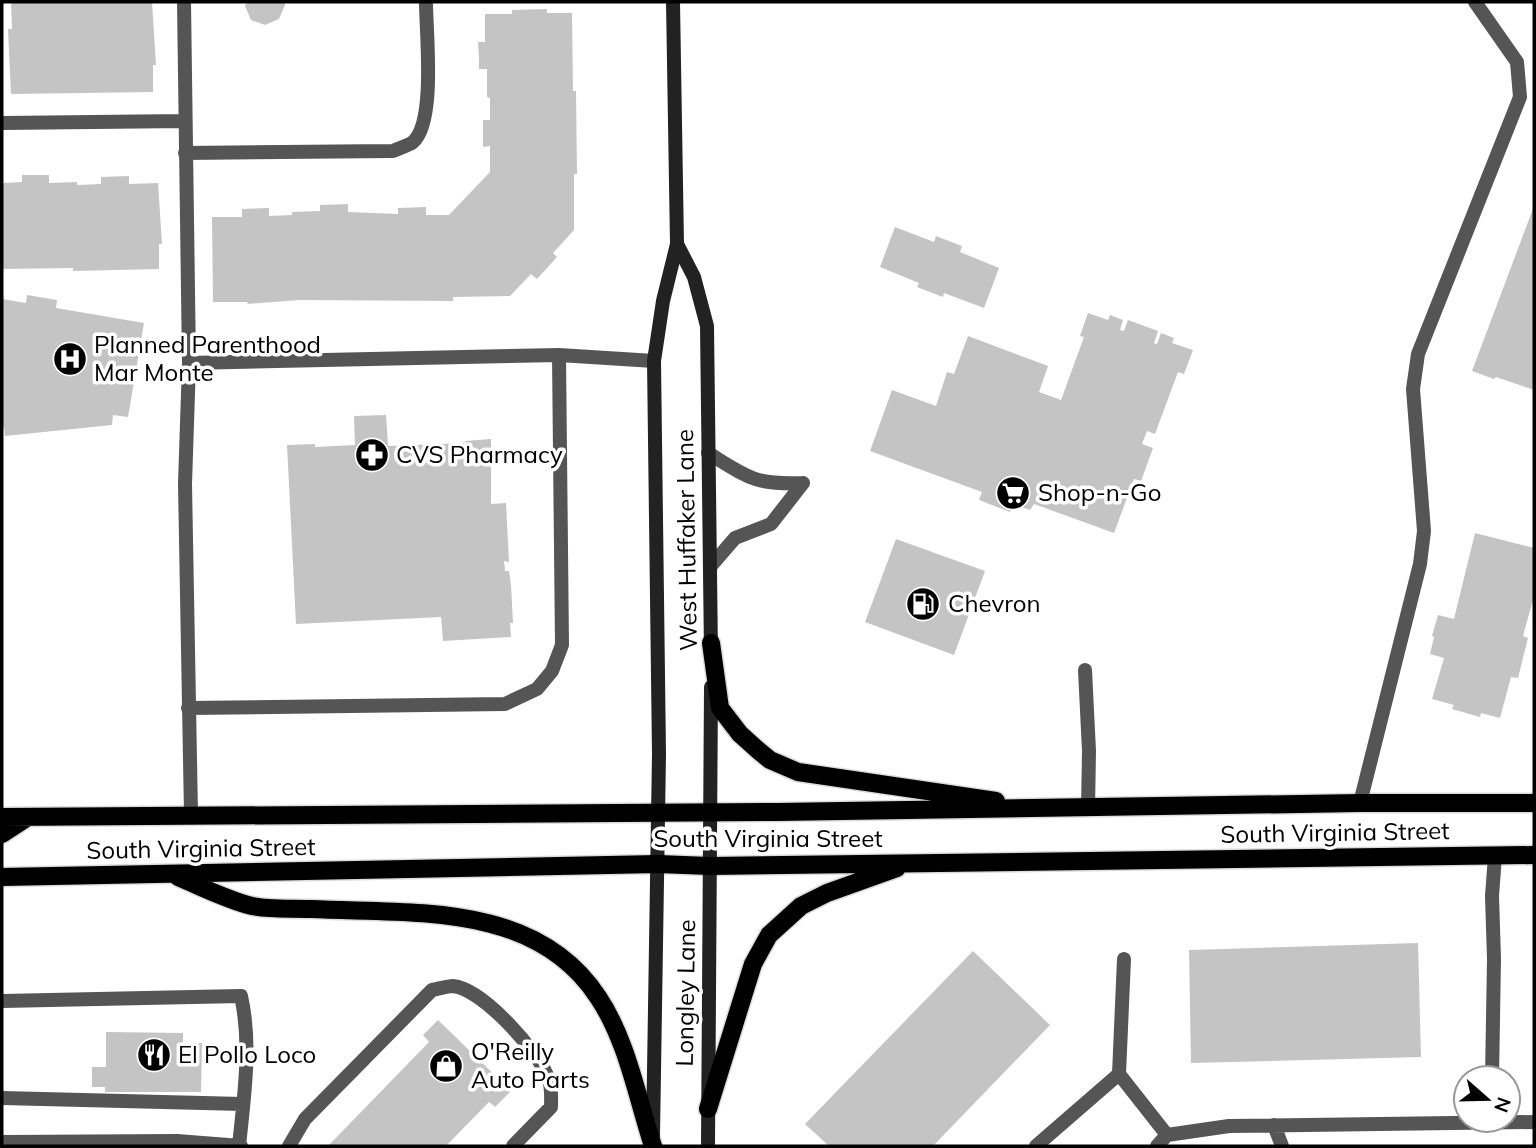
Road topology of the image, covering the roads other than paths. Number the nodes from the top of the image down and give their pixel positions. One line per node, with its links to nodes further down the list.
1 (184, 2): 5 (street)
2 (426, 2): 7 (street)
3 (673, 2): 8 (street, West Huffaker Lane)
4 (1475, 2): 17 (street)
5 (184, 121): 6 (street); 7 (street)
6 (2, 123)
7 (185, 153): 11 (street)
8 (677, 244): 10 (street, West Huffaker Lane); 12 (street, West Huffaker Lane)
9 (559, 355): 10 (street); 11 (street); 16 (street)
10 (654, 361): 21 (street, West Huffaker Lane)
11 (189, 363): 16 (street)
12 (708, 453): 13 (street, West Huffaker Lane); 13 (street)
13 (710, 566): 14 (street, West Huffaker Lane)
14 (711, 643): 20 (main road); 22 (street, West Huffaker Lane)
15 (1085, 670): 19 (street)
16 (188, 708): 23 (street)
17 (1360, 803): 18 (main road, South Virginia Street); 19 (main road, South Virginia Street)
18 (1534, 803)
19 (1088, 809): 20 (main road, South Virginia Street)
20 (1051, 810): 22 (main road, South Virginia Street)
21 (658, 811): 22 (main road, South Virginia Street); 23 (main road, South Virginia Street); 27 (street, West Huffaker Lane)
22 (710, 812): 28 (street, West Huffaker Lane)
23 (191, 814): 25 (main road, South Virginia Street)
24 (2, 817): 25 (main road, South Virginia Street)
25 (28, 817): 26 (main road)
26 (2, 834)
27 (658, 841): 32 (street, Longley Lane)
28 (710, 841): 33 (street, Longley Lane)
29 (1534, 855): 30 (main road, South Virginia Street)
30 (1495, 856): 31 (main road, South Virginia Street); 38 (street)
31 (911, 863): 33 (main road, South Virginia Street); 42 (main road)
32 (657, 864): 33 (main road, South Virginia Street); 34 (main road, South Virginia Street); 50 (street, Longley Lane)
33 (710, 866): 42 (street, Longley Lane)
34 (168, 874): 35 (main road, South Virginia Street); 50 (main road)
35 (2, 877)
36 (1124, 959): 39 (street)
37 (2, 1001): 41 (street)
38 (1492, 1064)
39 (1119, 1074): 45 (street); 52 (street)
40 (2, 1098): 41 (street)
41 (243, 1104): 47 (street)
42 (708, 1109): 51 (street, Longley Lane)
43 (1452, 1122): 44 (street)
44 (1274, 1125): 45 (street); 53 (street)
45 (1162, 1141)
46 (2, 1142): 47 (street)
47 (240, 1146)
48 (289, 1146): 49 (street)
49 (513, 1146)
50 (653, 1146)
51 (708, 1146)
52 (1036, 1146)
53 (1282, 1146)

